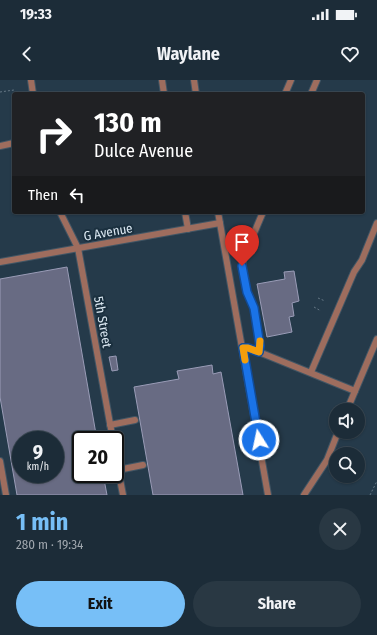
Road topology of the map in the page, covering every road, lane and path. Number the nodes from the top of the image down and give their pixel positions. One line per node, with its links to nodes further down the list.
1 (31, 80): 8 (lane)
2 (162, 80): 9 (lane)
3 (194, 80): 10 (lane)
4 (291, 80): 11 (lane)
5 (317, 80): 12 (lane)
6 (14, 90): 7 (path)
7 (0, 92)
8 (33, 92)
9 (164, 92)
10 (196, 92)
11 (286, 92)
12 (312, 92)
13 (12, 143): 14 (lane)
14 (0, 146)
15 (61, 214): 22 (lane, 5th Street)
16 (185, 214): 21 (lane)
17 (218, 214): 19 (lane)
18 (262, 214): 30 (lane)
19 (220, 223): 21 (lane, G Avenue); 29 (lane)
20 (377, 223): 31 (lane)
21 (188, 229): 22 (lane, G Avenue)
22 (78, 248): 23 (lane, G Avenue); 35 (lane, 5th Street)
23 (0, 262)
24 (318, 298): 25 (path)
25 (325, 301)
26 (314, 307): 27 (path)
27 (321, 311)
28 (377, 339): 32 (lane)
29 (243, 348): 30 (lane); 45 (lane)
30 (259, 352): 31 (lane)
31 (311, 372): 32 (lane)
32 (355, 391): 33 (lane)
33 (350, 403)
34 (135, 420): 35 (lane)
35 (110, 425): 36 (lane, 5th Street)
36 (111, 431)
37 (335, 439): 46 (lane)
38 (0, 461): 43 (lane)
39 (143, 465): 40 (lane)
40 (124, 469)
41 (377, 481): 47 (path)
42 (121, 483): 44 (lane)
43 (6, 495)
44 (123, 495)
45 (268, 495)
46 (304, 495)
47 (370, 495)

